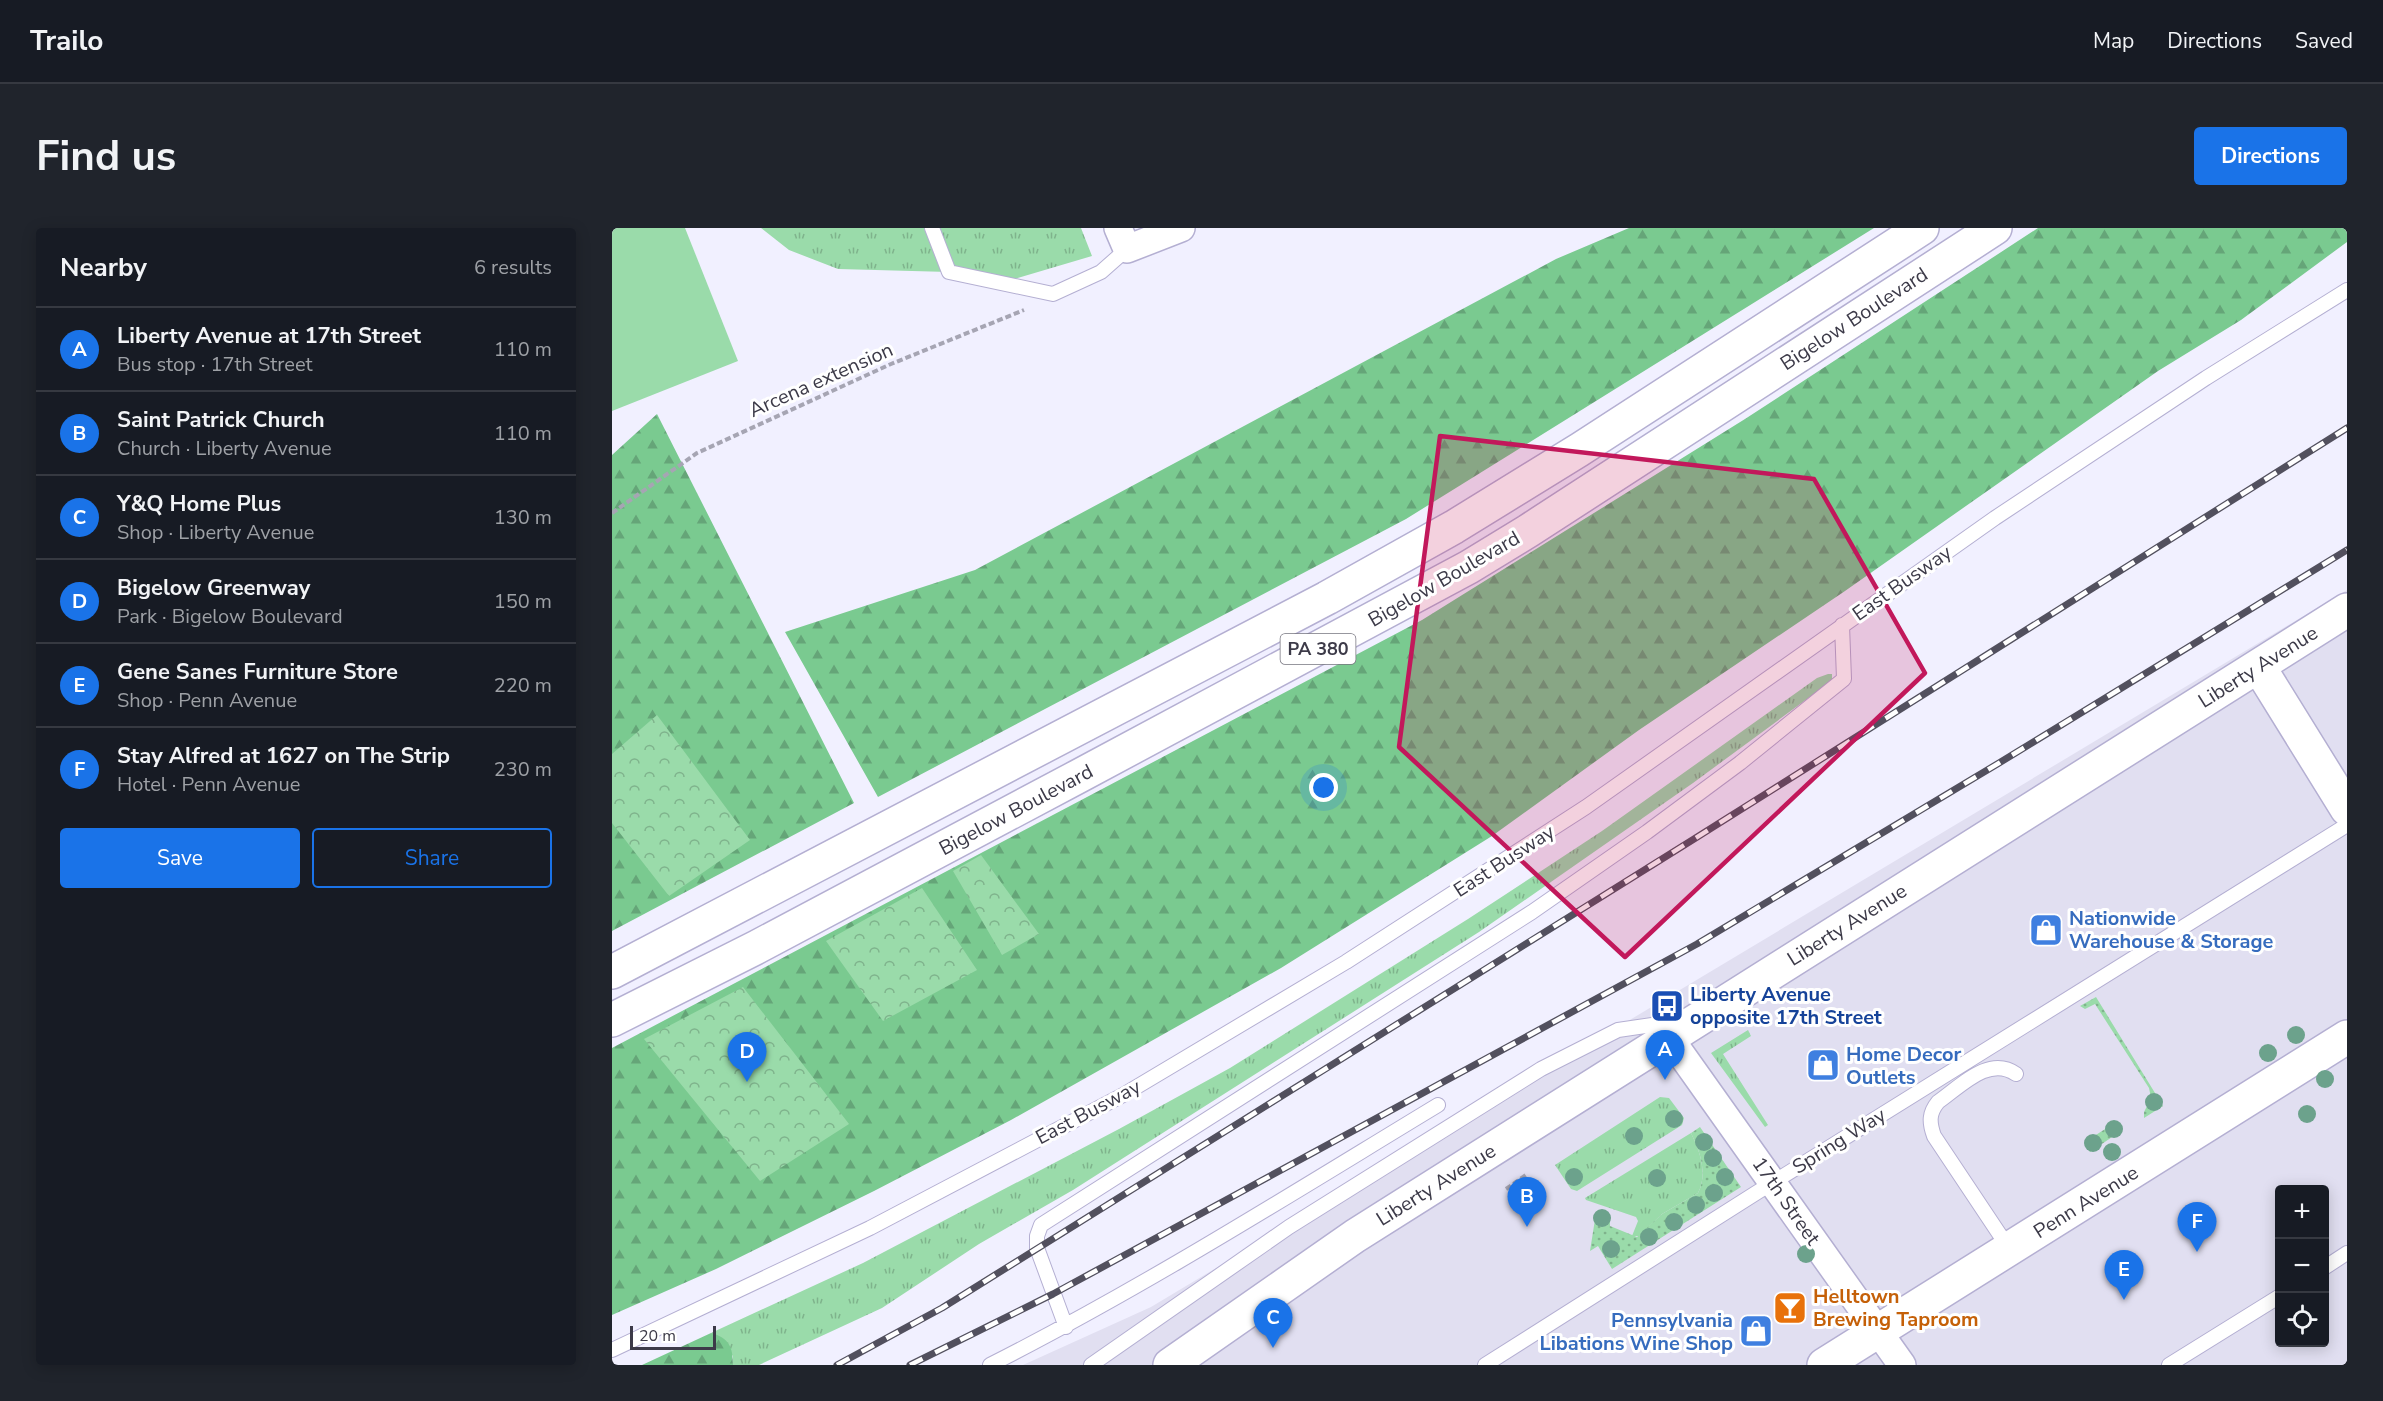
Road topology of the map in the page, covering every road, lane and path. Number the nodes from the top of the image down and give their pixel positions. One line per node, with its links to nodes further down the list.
1 (932, 228): 7 (lane)
2 (1181, 228): 5 (street)
3 (1922, 228): 14 (main road, Bigelow Boulevard / PA 380)
4 (1995, 228): 16 (main road, Bigelow Boulevard / PA 380)
5 (1122, 239): 7 (lane)
6 (2347, 290): 10 (lane, East Busway)
7 (1053, 294): 8 (path, Arcena extension)
8 (612, 513)
9 (2347, 610): 11 (main road, Liberty Avenue)
10 (1842, 625): 28 (lane); 30 (lane, East Busway)
11 (2259, 667): 12 (main road); 15 (main road, Liberty Avenue)
12 (2347, 809)
13 (2347, 825): 22 (lane, Spring Way)
14 (612, 972)
15 (1699, 1019): 17 (main road, Liberty Avenue); 32 (lane)
16 (612, 1020)
17 (1669, 1037): 22 (street, 17th Street); 33 (main road, Liberty Avenue)
18 (2347, 1037): 24 (main road, Penn Avenue)
19 (2016, 1074): 24 (lane)
20 (1438, 1104): 28 (lane)
21 (1526, 1175): 23 (path)
22 (1773, 1182): 29 (street, 17th Street); 34 (lane, Spring Way)
23 (1506, 1189)
24 (2010, 1250): 29 (main road, Penn Avenue)
25 (2347, 1253): 26 (lane)
26 (2329, 1265)
27 (2275, 1299): 37 (lane)
28 (1066, 1327): 31 (lane)
29 (1879, 1331): 35 (main road, Penn Avenue); 36 (street, 17th Street)
30 (612, 1350)
31 (990, 1365)
32 (1091, 1365)
33 (1170, 1365)
34 (1485, 1365)
35 (1824, 1365)
36 (1902, 1365)
37 (2169, 1365)

